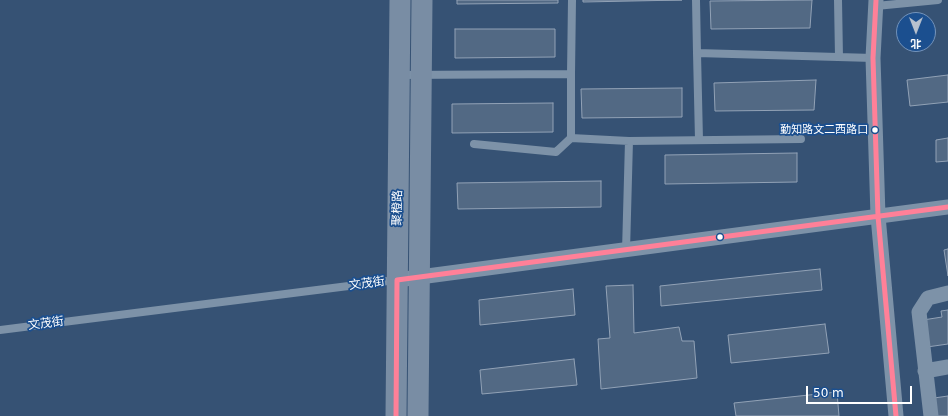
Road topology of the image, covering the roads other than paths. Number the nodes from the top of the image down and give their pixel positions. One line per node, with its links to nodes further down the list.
1 (400, 0): 13 (street, 聚橙路)
2 (422, 0): 14 (street, 聚橙路)
3 (572, 0): 12 (lane)
4 (696, 0): 9 (lane)
5 (838, 0): 10 (lane)
6 (938, 0): 7 (lane)
7 (921, 1): 8 (lane)
8 (876, 3): 11 (street)
9 (697, 53): 10 (lane); 17 (lane)
10 (839, 57): 11 (lane)
11 (873, 58): 21 (street)
12 (571, 74): 14 (lane); 15 (lane)
13 (399, 75): 14 (lane); 24 (street, 聚橙路)
14 (421, 75): 23 (street, 聚橙路)
15 (571, 138): 18 (lane); 19 (lane)
16 (801, 139): 17 (lane)
17 (699, 140): 18 (lane)
18 (629, 141): 22 (lane)
19 (474, 144)
20 (948, 207): 21 (street, 文茂街)
21 (878, 216): 22 (street, 文茂街); 31 (street)
22 (626, 250): 23 (street, 文茂街)
23 (419, 277): 24 (street, 文茂街); 30 (street, 聚橙路)
24 (397, 280): 26 (lane, 文茂街); 29 (street, 聚橙路)
25 (948, 293): 28 (street)
26 (0, 330)
27 (948, 367): 28 (street)
28 (925, 371): 32 (street)
29 (396, 416)
30 (418, 416)
31 (896, 416)
32 (931, 416)

